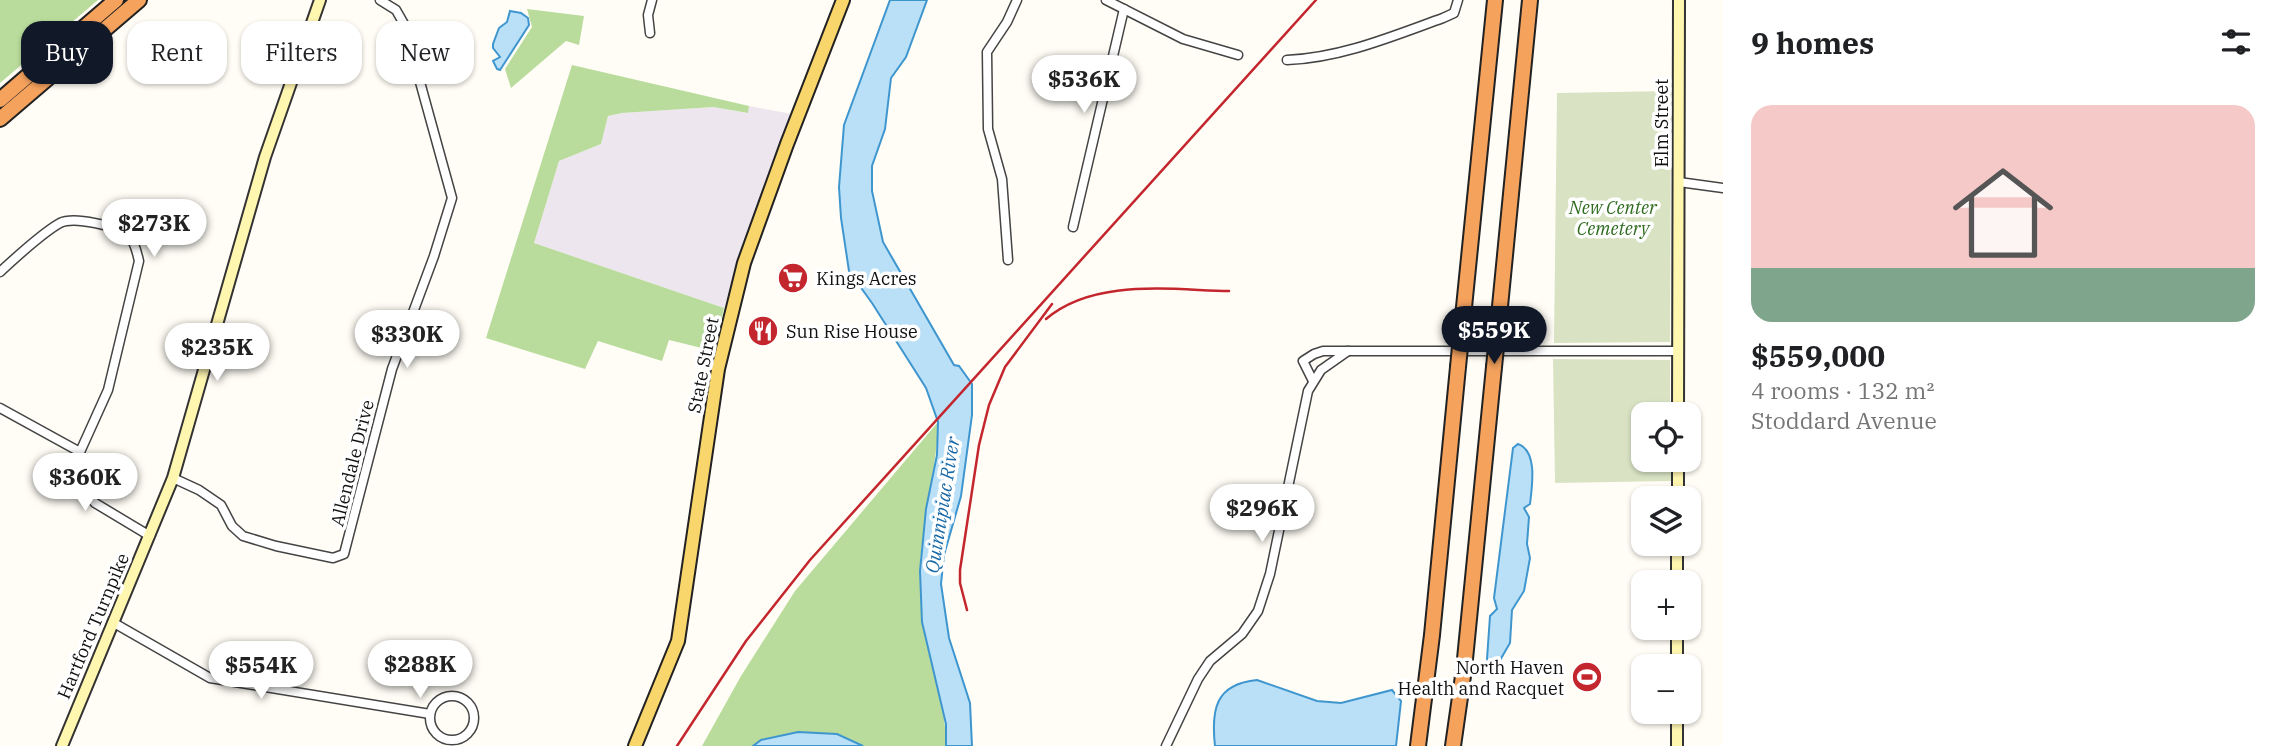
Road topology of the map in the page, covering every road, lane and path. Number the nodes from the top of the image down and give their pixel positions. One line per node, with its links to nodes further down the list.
1 (116, 0): 17 (highway)
2 (139, 0): 18 (highway)
3 (320, 0): 30 (main road, Hartford Turnpike)
4 (380, 0): 30 (street, Allendale Drive)
5 (652, 0): 14 (street)
6 (843, 0): 36 (main road, State Street)
7 (1017, 0): 22 (street)
8 (1106, 0): 13 (street)
9 (1458, 0): 16 (street)
10 (1679, 0): 19 (main road, Elm Street)
11 (1494, 1): 38 (highway, bridge)
12 (1530, 3): 39 (highway, bridge)
13 (1124, 9): 15 (street); 21 (street)
14 (650, 33)
15 (1238, 55)
16 (1287, 60)
17 (0, 100)
18 (0, 119)
19 (1679, 182): 20 (street); 25 (main road, Elm Street)
20 (1723, 188)
21 (1073, 227)
22 (1008, 260)
23 (0, 272): 29 (street)
24 (1348, 351): 25 (street); 26 (street); 26 (street)
25 (1679, 351): 27 (main road, Elm Street)
26 (1313, 381): 37 (street)
27 (1678, 402)
28 (0, 408): 29 (street)
29 (80, 452): 31 (street)
30 (173, 478): 31 (main road, Hartford Turnpike)
31 (150, 537): 32 (main road, Hartford Turnpike)
32 (114, 623): 33 (street); 35 (main road, Hartford Turnpike)
33 (430, 714): 33 (street)
34 (1677, 724): 40 (main road)
35 (62, 746)
36 (635, 746)
37 (1166, 746)
38 (1418, 746)
39 (1453, 746)
40 (1677, 746)

